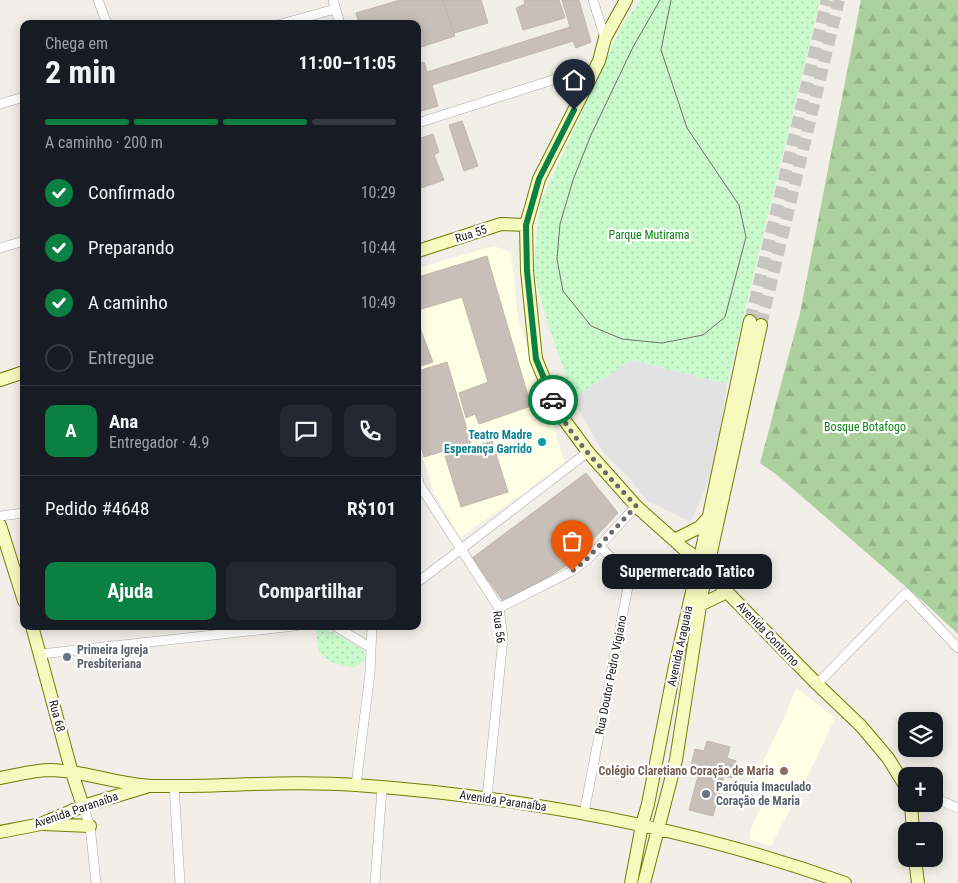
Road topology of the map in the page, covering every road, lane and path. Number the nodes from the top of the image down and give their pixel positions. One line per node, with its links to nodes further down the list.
1 (98, 0): 5 (street)
2 (593, 0): 8 (street)
3 (626, 0): 8 (main road, Avenida Contorno)
4 (334, 4): 6 (street); 7 (street)
5 (106, 20)
6 (292, 20)
7 (339, 20)
8 (605, 38): 9 (main road, Avenida Contorno)
9 (592, 75): 12 (street); 13 (main road, Avenida Contorno)
10 (20, 98): 11 (street)
11 (0, 104)
12 (421, 122)
13 (526, 225): 16 (main road, Rua 55); 19 (main road, Avenida Contorno)
14 (20, 242): 15 (street)
15 (0, 248)
16 (421, 250)
17 (20, 373): 18 (main road)
18 (0, 380)
19 (588, 452): 21 (main road, Avenida Contorno); 28 (street)
20 (421, 487): 28 (street, Rua 56)
21 (636, 506): 26 (main road, Avenida Contorno); 27 (street)
22 (20, 514): 23 (street)
23 (0, 516)
24 (708, 518): 26 (main road); 29 (main road, Avenida Araguaia); 30 (main road, Avenida Araguaia)
25 (0, 525): 32 (main road)
26 (674, 540): 29 (main road, Avenida Contorno)
27 (600, 546): 35 (street); 55 (street, Rua Doutor Pedro Vigiano)
28 (460, 549): 31 (street); 35 (street, Rua 56)
29 (699, 559): 30 (main road, Avenida Contorno); 58 (main road, Avenida Araguaia)
30 (708, 572): 33 (main road, Avenida Contorno); 34 (main road, Avenida Araguaia)
31 (421, 580)
32 (20, 588)
33 (727, 592): 34 (main road); 43 (main road, Avenida Contorno)
34 (702, 604): 59 (main road, Avenida Araguaia)
35 (499, 608): 51 (street, Rua 56)
36 (33, 630): 42 (main road, Rua 68)
37 (259, 630): 42 (street)
38 (342, 630): 40 (street)
39 (372, 630): 40 (street)
40 (371, 648): 47 (street)
41 (958, 648): 43 (street)
42 (41, 654): 44 (main road, Rua 68)
43 (817, 684): 45 (main road, Avenida Contorno)
44 (72, 773): 46 (main road, Avenida Paranaíba); 48 (main road, Avenida Paranaíba); 53 (main road, Rua 68)
45 (898, 774)
46 (0, 778)
47 (356, 785): 49 (main road, Avenida Paranaíba); 50 (main road, Avenida Paranaíba)
48 (151, 786): 49 (main road, Avenida Paranaíba); 53 (main road, Avenida Paranaíba)
49 (174, 786): 64 (street)
50 (382, 788): 51 (main road, Avenida Paranaíba); 65 (street)
51 (487, 798): 55 (main road, Avenida Paranaíba)
52 (943, 802): 54 (street)
53 (83, 806): 56 (main road, Avenida Paranaíba); 57 (street)
54 (958, 808)
55 (584, 813): 58 (main road, Avenida Paranaíba)
56 (41, 824): 57 (main road); 60 (main road, Avenida Paranaíba)
57 (90, 826): 63 (street)
58 (642, 826): 59 (main road, Avenida Paranaíba); 66 (main road, Avenida Araguaia)
59 (657, 830): 67 (main road, Avenida Araguaia); 68 (main road, Avenida Paranaíba)
60 (0, 832)
61 (915, 867): 62 (main road)
62 (915, 880)
63 (96, 883)
64 (180, 883)
65 (374, 883)
66 (631, 883)
67 (644, 883)
68 (845, 883)

